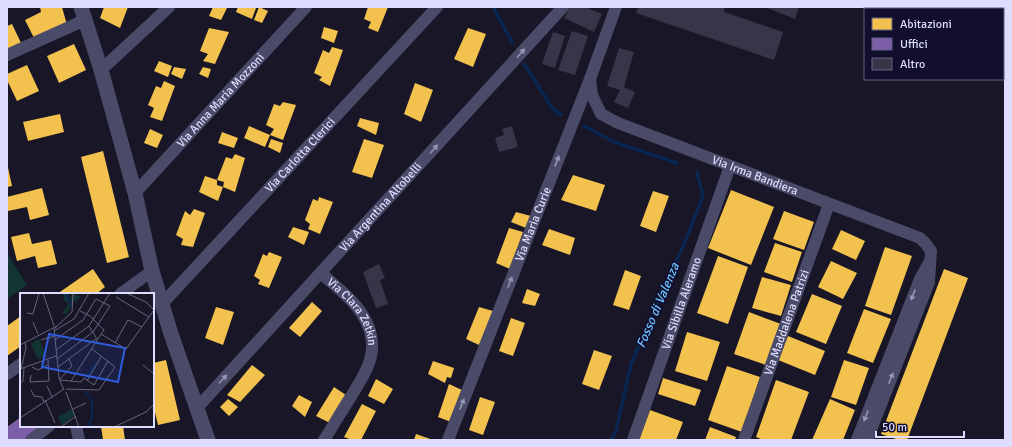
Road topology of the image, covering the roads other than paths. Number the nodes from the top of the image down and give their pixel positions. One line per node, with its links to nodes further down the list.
1 (169, 7): 8 (street)
2 (306, 7): 11 (street, Via Anna Maria Mozzoni)
3 (437, 7): 17 (street, Via Carlotta Clerici)
4 (564, 7): 15 (street, Via Argentina Altobelli, one-way to 4)
5 (616, 7): 9 (street, Via Maria Curie)
6 (83, 13): 7 (street); 8 (street)
7 (7, 55)
8 (101, 70): 11 (street)
9 (590, 79): 10 (street, Via Irma Bandiera); 27 (street, Via Maria Curie, one-way to 9)
10 (730, 166): 12 (street, Via Irma Bandiera); 28 (street, Via Sibilla Aleramo)
11 (135, 193): 14 (street)
12 (829, 204): 13 (street, Via Irma Bandiera); 29 (street, Via Maddalena Patrizi)
13 (930, 260): 30 (street, one-way to 30); 31 (street, Via Irma Bandiera, one-way to 13)
14 (152, 271): 16 (street); 17 (street)
15 (320, 273): 20 (street, Via Argentina Altobelli, one-way to 15); 26 (street, Via Clara Zetkin)
16 (121, 293)
17 (162, 304): 20 (street)
18 (20, 365): 19 (street)
19 (7, 374)
20 (197, 408): 25 (street)
21 (48, 427): 23 (street)
22 (76, 427): 24 (street)
23 (31, 440)
24 (79, 440)
25 (208, 440)
26 (324, 440)
27 (448, 440)
28 (633, 440)
29 (744, 440)
30 (857, 440)
31 (867, 440)

